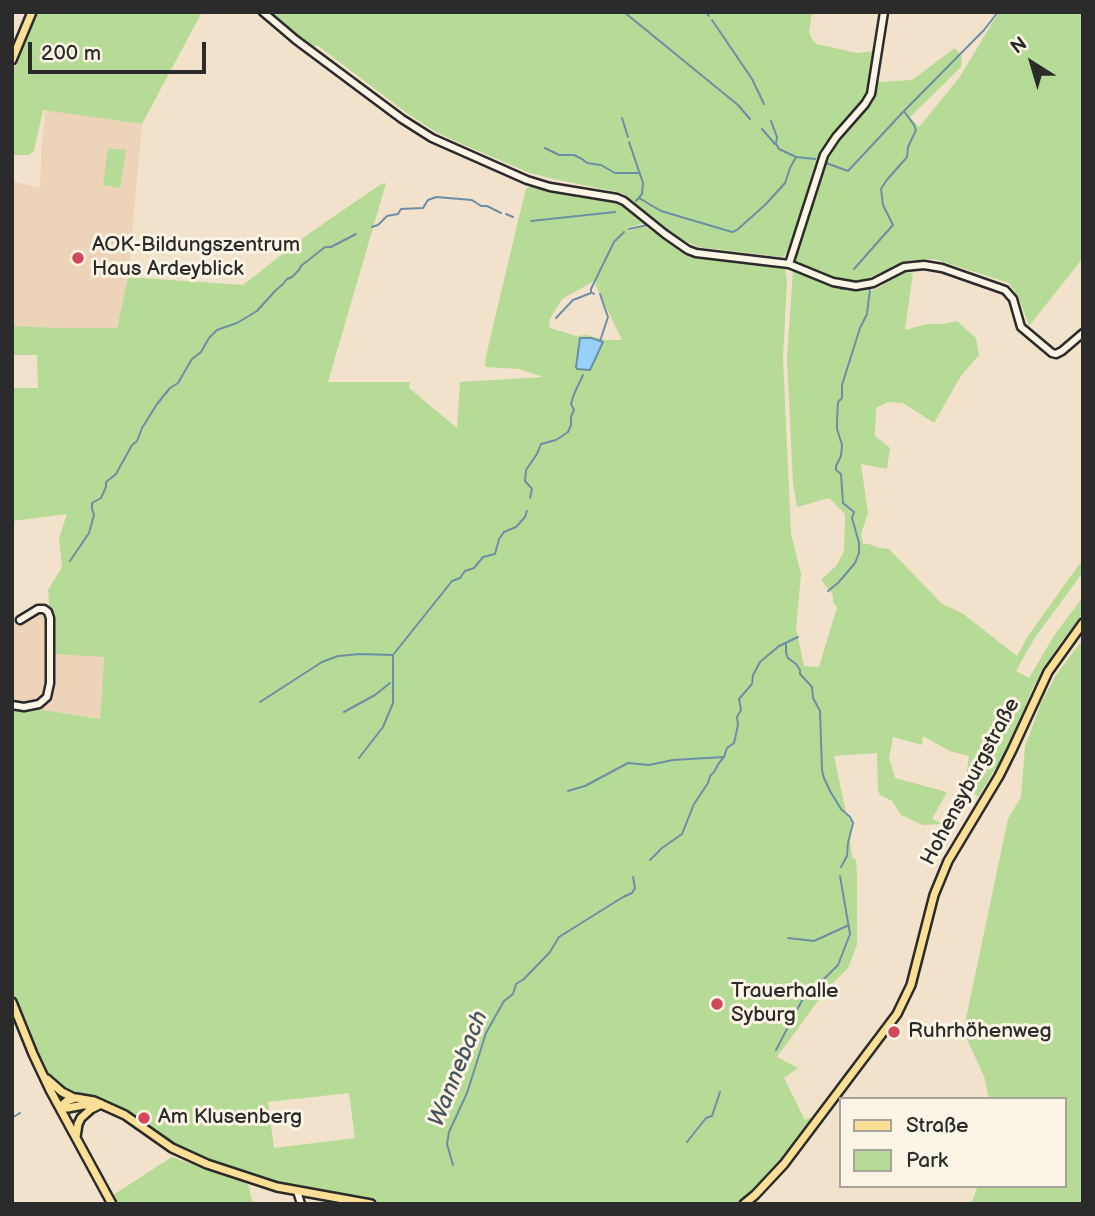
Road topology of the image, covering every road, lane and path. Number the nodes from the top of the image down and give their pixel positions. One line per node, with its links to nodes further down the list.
1 (32, 12): 4 (main road)
2 (263, 12): 5 (street)
3 (884, 12): 5 (street)
4 (12, 60)
5 (789, 264): 6 (street)
6 (1083, 333)
7 (19, 620): 9 (street)
8 (1083, 624): 20 (main road, Hohensyburgstraße)
9 (12, 705)
10 (12, 1002): 11 (main road)
11 (40, 1070): 12 (main road); 14 (main road)
12 (76, 1098): 13 (main road); 14 (main road)
13 (101, 1104): 14 (main road); 15 (main road); 16 (main road)
14 (60, 1107): 15 (main road)
15 (76, 1139): 17 (main road)
16 (297, 1191): 18 (street); 19 (main road)
17 (112, 1204)
18 (301, 1204)
19 (371, 1204)
20 (744, 1204)

